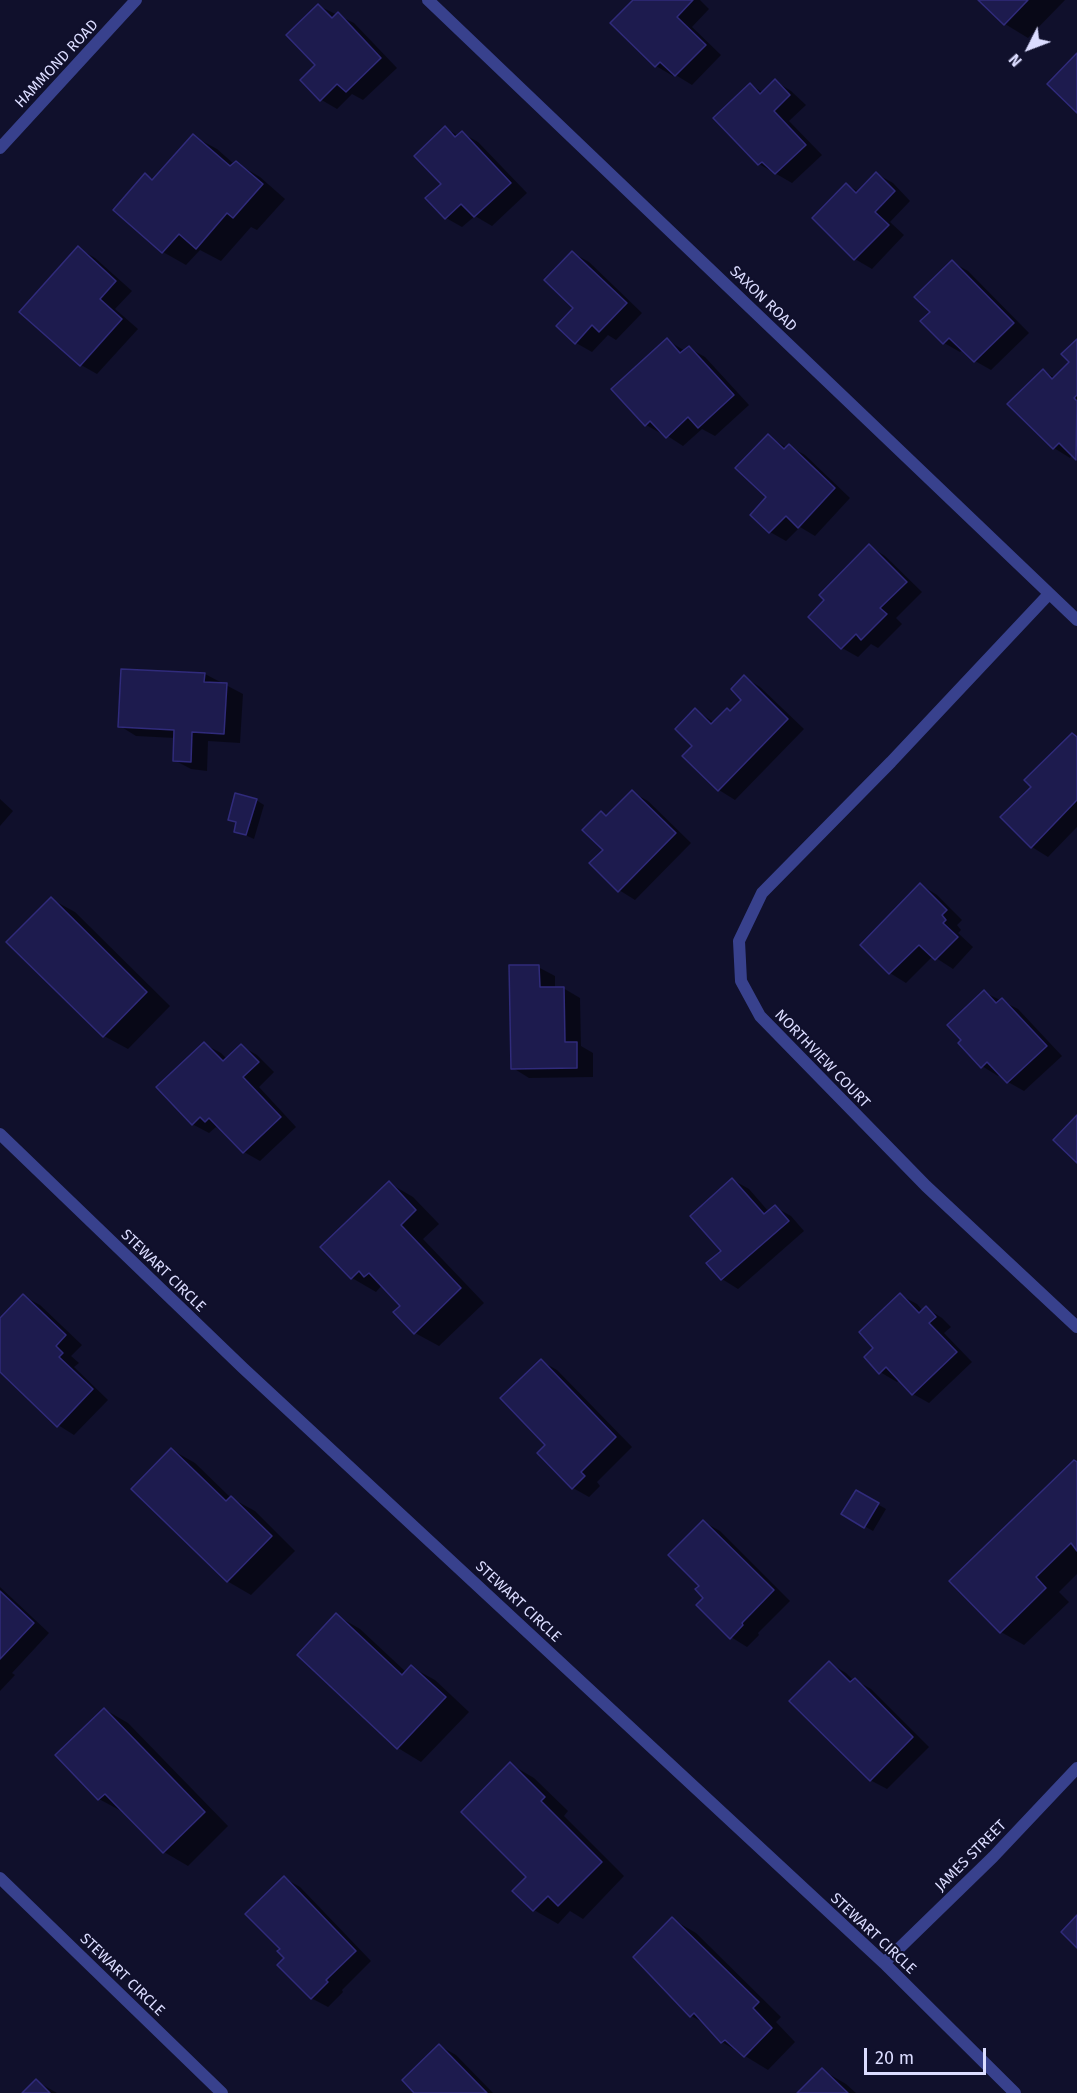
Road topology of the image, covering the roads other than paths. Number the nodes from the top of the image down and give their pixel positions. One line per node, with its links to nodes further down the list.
1 (136, 0): 3 (street, HAMMOND ROAD)
2 (428, 0): 4 (street, SAXON ROAD)
3 (0, 148)
4 (1049, 594): 5 (street, SAXON ROAD); 7 (street, NORTHVIEW COURT)
5 (1077, 620)
6 (0, 1134): 10 (street, STEWART CIRCLE)
7 (1077, 1327)
8 (1077, 1768): 10 (street, JAMES STREET)
9 (0, 1878): 11 (street, STEWART CIRCLE)
10 (884, 1963): 12 (street, STEWART CIRCLE)
11 (222, 2093)
12 (1015, 2093)

